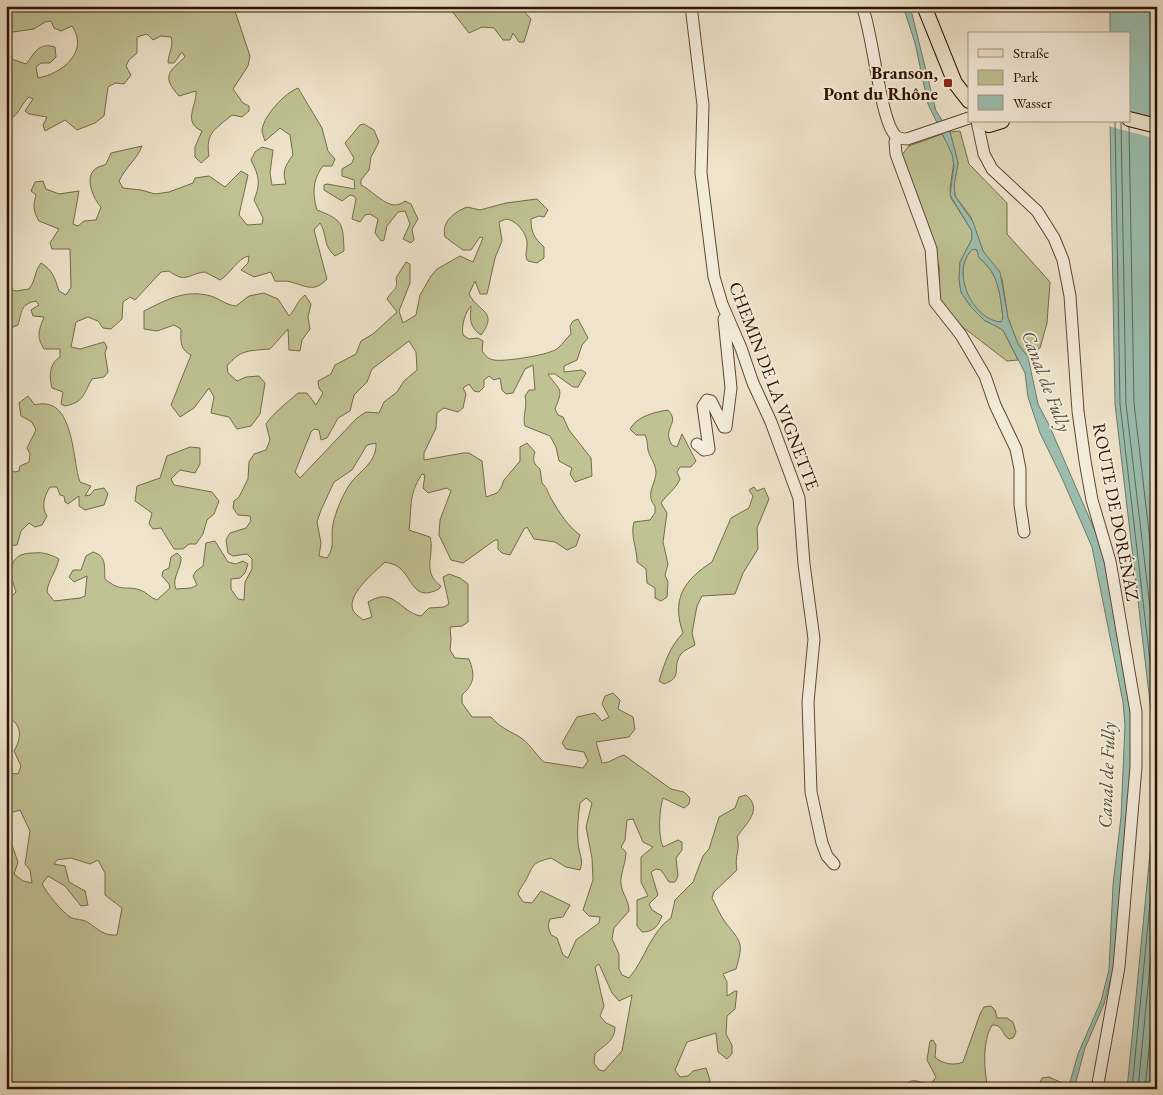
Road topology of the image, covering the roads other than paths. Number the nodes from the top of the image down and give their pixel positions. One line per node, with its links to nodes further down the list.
1 (691, 6): 14 (street, CHEMIN DE LA VIGNETTE)
2 (862, 6): 12 (street)
3 (924, 6): 4 (main road)
4 (954, 79): 5 (main road); 6 (main road)
5 (968, 85)
6 (968, 99)
7 (1130, 119): 11 (main road)
8 (965, 120): 12 (street)
9 (978, 122): 13 (street, ROUTE DE DORÉNAZ)
10 (998, 123): 13 (street)
11 (1157, 126)
12 (897, 137): 16 (street)
13 (983, 149): 18 (street, ROUTE DE DORÉNAZ)
14 (722, 304): 15 (street); 17 (street, CHEMIN DE LA VIGNETTE)
15 (697, 444)
16 (1024, 532)
17 (834, 864)
18 (1097, 1089)

